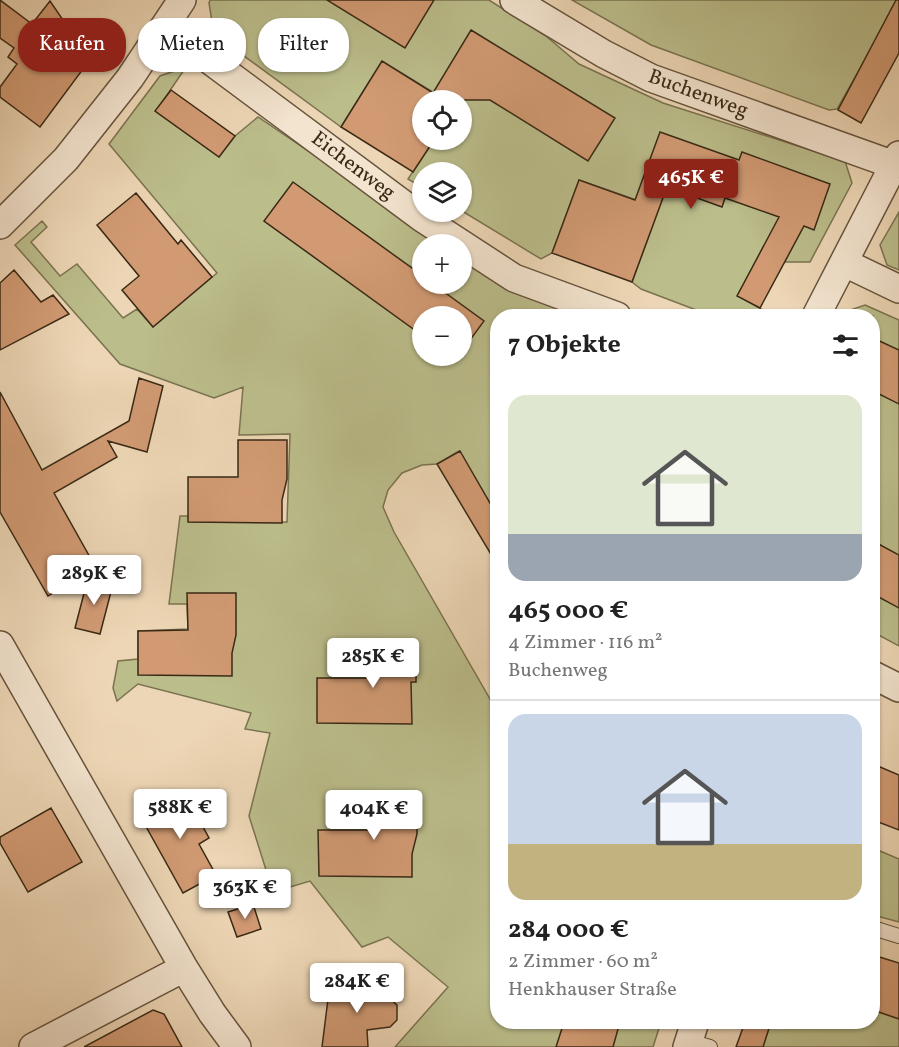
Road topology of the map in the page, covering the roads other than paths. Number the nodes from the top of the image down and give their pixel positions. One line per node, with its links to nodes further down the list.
1 (182, 0): 3 (street)
2 (514, 0): 6 (street, Buchenweg)
3 (171, 18)
4 (138, 66): 7 (street)
5 (226, 72): 10 (street, Eichenweg)
6 (896, 160): 8 (street)
7 (0, 225)
8 (845, 263): 9 (street); 11 (street)
9 (899, 289)
10 (598, 309)
11 (820, 309)
12 (0, 645): 17 (street)
13 (880, 678): 14 (street)
14 (899, 688)
15 (880, 930): 16 (lane)
16 (899, 936)
17 (184, 968): 18 (street); 19 (street)
18 (33, 1047)
19 (237, 1047)

